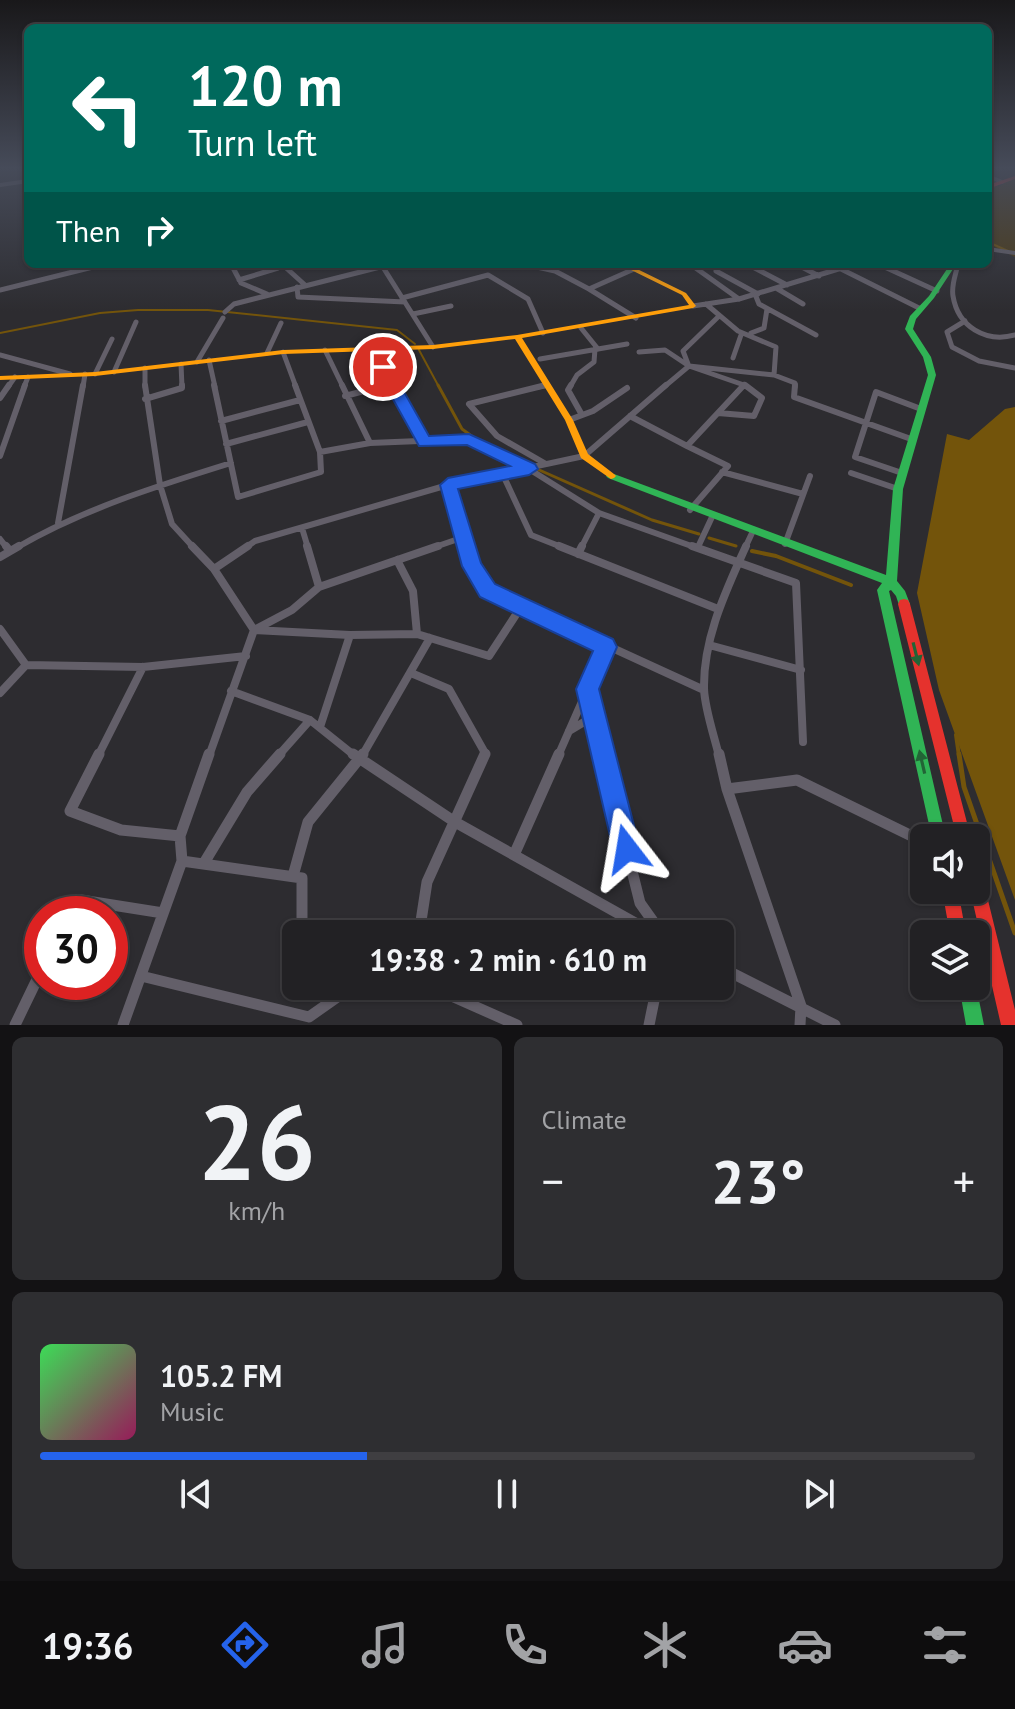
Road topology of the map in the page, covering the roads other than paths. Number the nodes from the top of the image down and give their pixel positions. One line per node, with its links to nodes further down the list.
1 (992, 250): 2 (street)
2 (1013, 253)
3 (73, 268): 19 (street)
4 (87, 268): 19 (street)
5 (233, 268): 22 (street)
6 (278, 268): 22 (street)
7 (286, 268): 23 (street)
8 (370, 268): 23 (street)
9 (384, 268): 33 (street)
10 (542, 268): 27 (street)
11 (696, 268): 32 (street)
12 (755, 268): 24 (street)
13 (804, 268): 21 (street)
14 (887, 268): 29 (street)
15 (944, 268): 29 (street)
16 (957, 268): 45 (street)
17 (634, 269): 27 (street); 37 (street)
18 (841, 269): 21 (street); 40 (street)
19 (74, 271): 28 (street)
20 (716, 271): 31 (street)
21 (819, 276): 24 (street)
22 (239, 280): 30 (street)
23 (305, 285): 25 (street)
24 (787, 285): 26 (street)
25 (297, 287): 30 (street); 33 (street)
26 (776, 288): 31 (street); 35 (street)
27 (589, 289): 43 (street)
28 (0, 290)
29 (937, 291): 40 (street)
30 (269, 294): 38 (street)
31 (757, 294): 32 (street); 39 (street)
32 (739, 299): 34 (street)
33 (404, 300): 41 (street); 49 (street)
34 (706, 304): 37 (street); 44 (street)
35 (803, 304)
36 (451, 306): 41 (street)
37 (693, 306): 43 (street)
38 (236, 308)
39 (767, 309): 50 (street); 52 (street)
40 (921, 309): 88 (street)
41 (413, 314): 57 (street)
42 (223, 318): 68 (street)
43 (636, 318): 48 (street)
44 (717, 318): 51 (street); 70 (street)
45 (965, 321): 53 (street); 72 (street)
46 (136, 322): 73 (street)
47 (281, 323): 63 (street)
48 (581, 328): 49 (street); 59 (street)
49 (543, 333): 54 (street)
50 (751, 333)
51 (741, 335): 65 (street); 76 (street)
52 (816, 335)
53 (1015, 335)
54 (517, 337): 57 (street); 81 (street)
55 (112, 339): 74 (street)
56 (627, 344): 59 (street)
57 (430, 347): 58 (street)
58 (373, 349): 60 (street); 80 (street)
59 (596, 349): 66 (street); 90 (street)
60 (325, 350): 61 (street); 84 (street)
61 (283, 352): 63 (street); 87 (street)
62 (639, 352): 70 (street)
63 (267, 353): 67 (street)
64 (0, 355): 75 (street)
65 (733, 358)
66 (540, 359)
67 (209, 360): 68 (street); 93 (street)
68 (197, 362): 69 (street)
69 (181, 364): 71 (street); 86 (street)
70 (689, 366): 76 (street); 82 (street); 91 (street)
71 (145, 368): 73 (street); 86 (street)
72 (1015, 368)
73 (114, 372): 74 (street)
74 (90, 374): 75 (street); 119 (street)
75 (72, 375): 78 (street)
76 (774, 375): 95 (street)
77 (15, 377): 78 (street); 79 (street); 85 (street)
78 (28, 377): 102 (street)
79 (0, 378)
80 (392, 384): 84 (street); 97 (street)
81 (548, 385): 92 (street); 105 (street)
82 (744, 385): 89 (street); 89 (street)
83 (627, 388): 90 (street)
84 (345, 396): 98 (street)
85 (0, 398)
86 (145, 399): 112 (street)
87 (300, 400): 93 (street); 94 (street)
88 (921, 409): 95 (street); 96 (street)
89 (718, 413): 100 (street)
90 (582, 415): 92 (street)
91 (630, 416): 100 (street); 103 (street)
92 (569, 420): 103 (street)
93 (221, 421): 99 (street)
94 (308, 422): 99 (street); 101 (street)
95 (868, 424): 96 (street); 109 (street)
96 (911, 439): 109 (street)
97 (425, 442): 98 (street); 106 (street)
98 (370, 443): 101 (street)
99 (226, 444): 104 (street)
100 (687, 446): 107 (street)
101 (320, 452): 104 (street)
102 (0, 456)
103 (584, 456): 105 (street); 116 (street)
104 (231, 463): 112 (street)
105 (546, 464): 106 (street)
106 (529, 469): 110 (street); 117 (street)
107 (725, 469): 115 (street); 116 (street)
108 (851, 473): 114 (street)
109 (902, 473): 114 (street)
110 (503, 475): 113 (street); 127 (street)
111 (810, 476): 115 (street)
112 (160, 485): 119 (street); 131 (street)
113 (448, 485): 120 (street); 122 (street)
114 (898, 489): 132 (street)
115 (803, 494): 124 (street)
116 (690, 510): 118 (street)
117 (599, 513): 125 (street); 127 (street)
118 (712, 517): 121 (street); 125 (street)
119 (58, 523): 126 (street)
120 (302, 528): 131 (street); 133 (street)
121 (752, 533): 124 (street); 130 (street)
122 (464, 537): 129 (street); 135 (street)
123 (0, 539): 126 (street)
124 (785, 544): 132 (street)
125 (698, 547): 130 (street)
126 (10, 551): 128 (street)
127 (578, 554): 136 (street)
128 (0, 557)
129 (397, 560): 133 (street); 140 (street)
130 (741, 561): 136 (street); 148 (street)
131 (214, 569): 139 (street)
132 (891, 582): 134 (street); 137 (street)
133 (319, 587): 139 (street)
134 (887, 605): 137 (street); 162 (street, one-way to 134)
135 (521, 607): 142 (street); 144 (street)
136 (718, 609): 143 (street)
137 (905, 611): 163 (street, one-way to 163)
138 (0, 629): 146 (street)
139 (254, 630): 141 (street); 145 (street)
140 (417, 634): 141 (street); 142 (street)
141 (350, 635): 156 (street)
142 (430, 638): 149 (street)
143 (709, 645): 148 (street); 151 (street)
144 (606, 647): 150 (street); 151 (street)
145 (246, 656): 147 (street); 152 (street)
146 (26, 665): 147 (street); 153 (street)
147 (143, 667): 165 (street)
148 (801, 670): 158 (street)
149 (411, 673): 159 (street); 161 (street)
150 (587, 689): 154 (street); 157 (street)
151 (704, 690): 160 (street)
152 (231, 691): 155 (street); 165 (street)
153 (0, 693)
154 (594, 716): 157 (street); 176 (street)
155 (310, 720): 156 (street); 168 (street)
156 (320, 727): 159 (street)
157 (569, 731): 166 (street)
158 (803, 742)
159 (360, 760): 161 (street); 169 (street)
160 (727, 789): 164 (street); 184 (street)
161 (455, 822): 166 (street); 174 (street)
162 (936, 824)
163 (960, 824)
164 (910, 835)
165 (180, 836): 167 (street)
166 (514, 855): 175 (street)
167 (182, 861): 168 (street); 172 (street)
168 (204, 863): 169 (street)
169 (293, 876): 173 (street)
170 (981, 904): 192 (street)
171 (128, 907): 172 (street)
172 (163, 913): 178 (street)
173 (302, 920)
174 (421, 920)
175 (630, 920)
176 (652, 920)
177 (734, 974): 184 (street)
178 (141, 976): 180 (street); 186 (street)
179 (27, 1000): 185 (street)
180 (333, 1000)
181 (461, 1000): 187 (street)
182 (654, 1000): 188 (street)
183 (971, 1000): 191 (street)
184 (801, 1006): 189 (street); 190 (street)
185 (15, 1025)
186 (123, 1025)
187 (517, 1025)
188 (649, 1025)
189 (800, 1025)
190 (835, 1025)
191 (975, 1025)
192 (1010, 1025)

